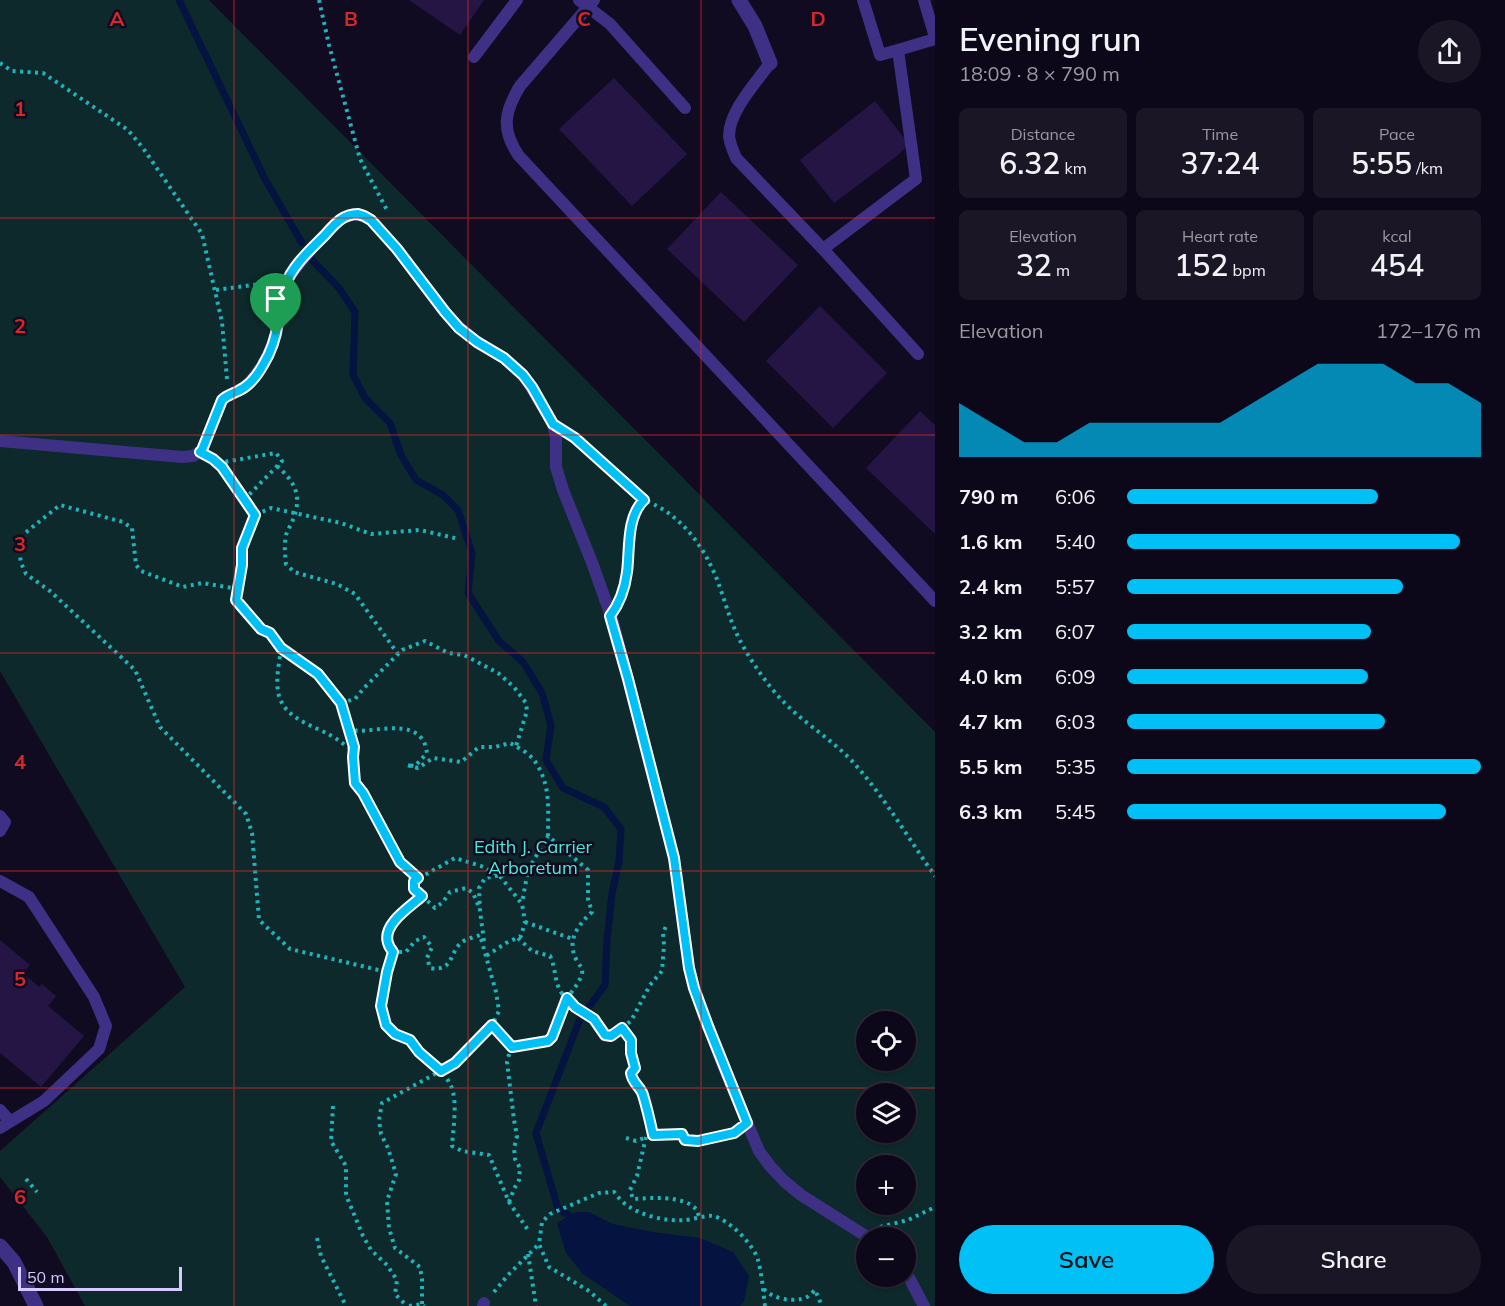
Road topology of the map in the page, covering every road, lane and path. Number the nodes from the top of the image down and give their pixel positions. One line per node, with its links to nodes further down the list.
1 (320, 0): 13 (path)
2 (517, 0): 9 (lane)
3 (739, 0): 11 (street)
4 (863, 0): 8 (lane)
5 (924, 0): 7 (lane)
6 (587, 2): 12 (lane); 30 (lane)
7 (935, 38): 8 (lane)
8 (898, 50): 14 (lane)
9 (474, 57)
10 (0, 63): 16 (path)
11 (770, 63): 14 (lane)
12 (685, 108)
13 (395, 221)
14 (823, 249): 17 (lane)
15 (287, 281): 16 (path); 18 (lane); 19 (lane)
16 (216, 290): 18 (path)
17 (918, 354)
18 (229, 395): 21 (lane)
19 (553, 424): 25 (path); 31 (lane)
20 (0, 441): 21 (lane)
21 (200, 452): 22 (path)
22 (218, 463): 23 (path); 24 (path)
23 (277, 466): 24 (path); 26 (path)
24 (244, 500): 27 (path)
25 (644, 500): 31 (path); 45 (path)
26 (295, 513): 27 (path); 28 (path); 33 (path)
27 (255, 515): 29 (path)
28 (459, 539)
29 (238, 589): 32 (path); 57 (path)
30 (935, 601)
31 (610, 616): 49 (lane)
32 (281, 648): 34 (path); 37 (path)
33 (398, 654): 34 (path); 36 (path)
34 (341, 703): 35 (path)
35 (348, 724): 37 (path); 38 (path)
36 (516, 746): 39 (path); 42 (path)
37 (354, 752): 46 (path)
38 (427, 753): 39 (path); 39 (path)
39 (433, 758)
40 (0, 816): 41 (lane)
41 (0, 831)
42 (548, 836): 43 (path); 54 (path)
43 (528, 870): 44 (path); 50 (path)
44 (499, 875): 46 (path); 50 (path); 51 (path)
45 (935, 876)
46 (418, 878): 48 (path)
47 (0, 881): 66 (lane)
48 (422, 896): 51 (path); 55 (path)
49 (679, 901): 60 (path); 65 (lane)
50 (522, 904): 52 (path)
51 (480, 911): 56 (path)
52 (525, 922): 53 (path); 54 (path)
53 (518, 938): 56 (path); 58 (path)
54 (573, 939): 58 (path)
55 (393, 952): 56 (path); 57 (path)
56 (486, 956): 59 (path)
57 (387, 972): 62 (path)
58 (567, 998): 60 (path); 61 (path)
59 (492, 1025): 61 (path); 62 (path)
60 (622, 1028): 67 (path)
61 (512, 1047): 72 (path)
62 (441, 1071): 72 (path); 85 (path)
63 (333, 1106): 88 (path)
64 (0, 1110): 66 (lane)
65 (747, 1123): 67 (path); 76 (lane)
66 (5, 1125)
67 (653, 1135): 68 (path)
68 (646, 1137): 69 (path); 74 (path)
69 (626, 1138)
70 (26, 1179): 71 (path)
71 (37, 1192)
72 (509, 1202): 77 (path)
73 (935, 1207): 75 (path)
74 (700, 1219): 79 (path); 83 (path)
75 (888, 1227)
76 (856, 1229)
77 (528, 1230)
78 (317, 1238): 87 (path)
79 (539, 1244): 81 (path); 90 (path)
80 (0, 1246): 86 (street)
81 (528, 1254): 82 (path); 89 (path)
82 (508, 1275)
83 (762, 1286): 91 (path); 92 (path)
84 (915, 1287): 93 (lane)
85 (423, 1305): 88 (path)
86 (36, 1306)
87 (346, 1306)
88 (408, 1306)
89 (536, 1306)
90 (606, 1306)
91 (765, 1306)
92 (822, 1306)
93 (924, 1306)

